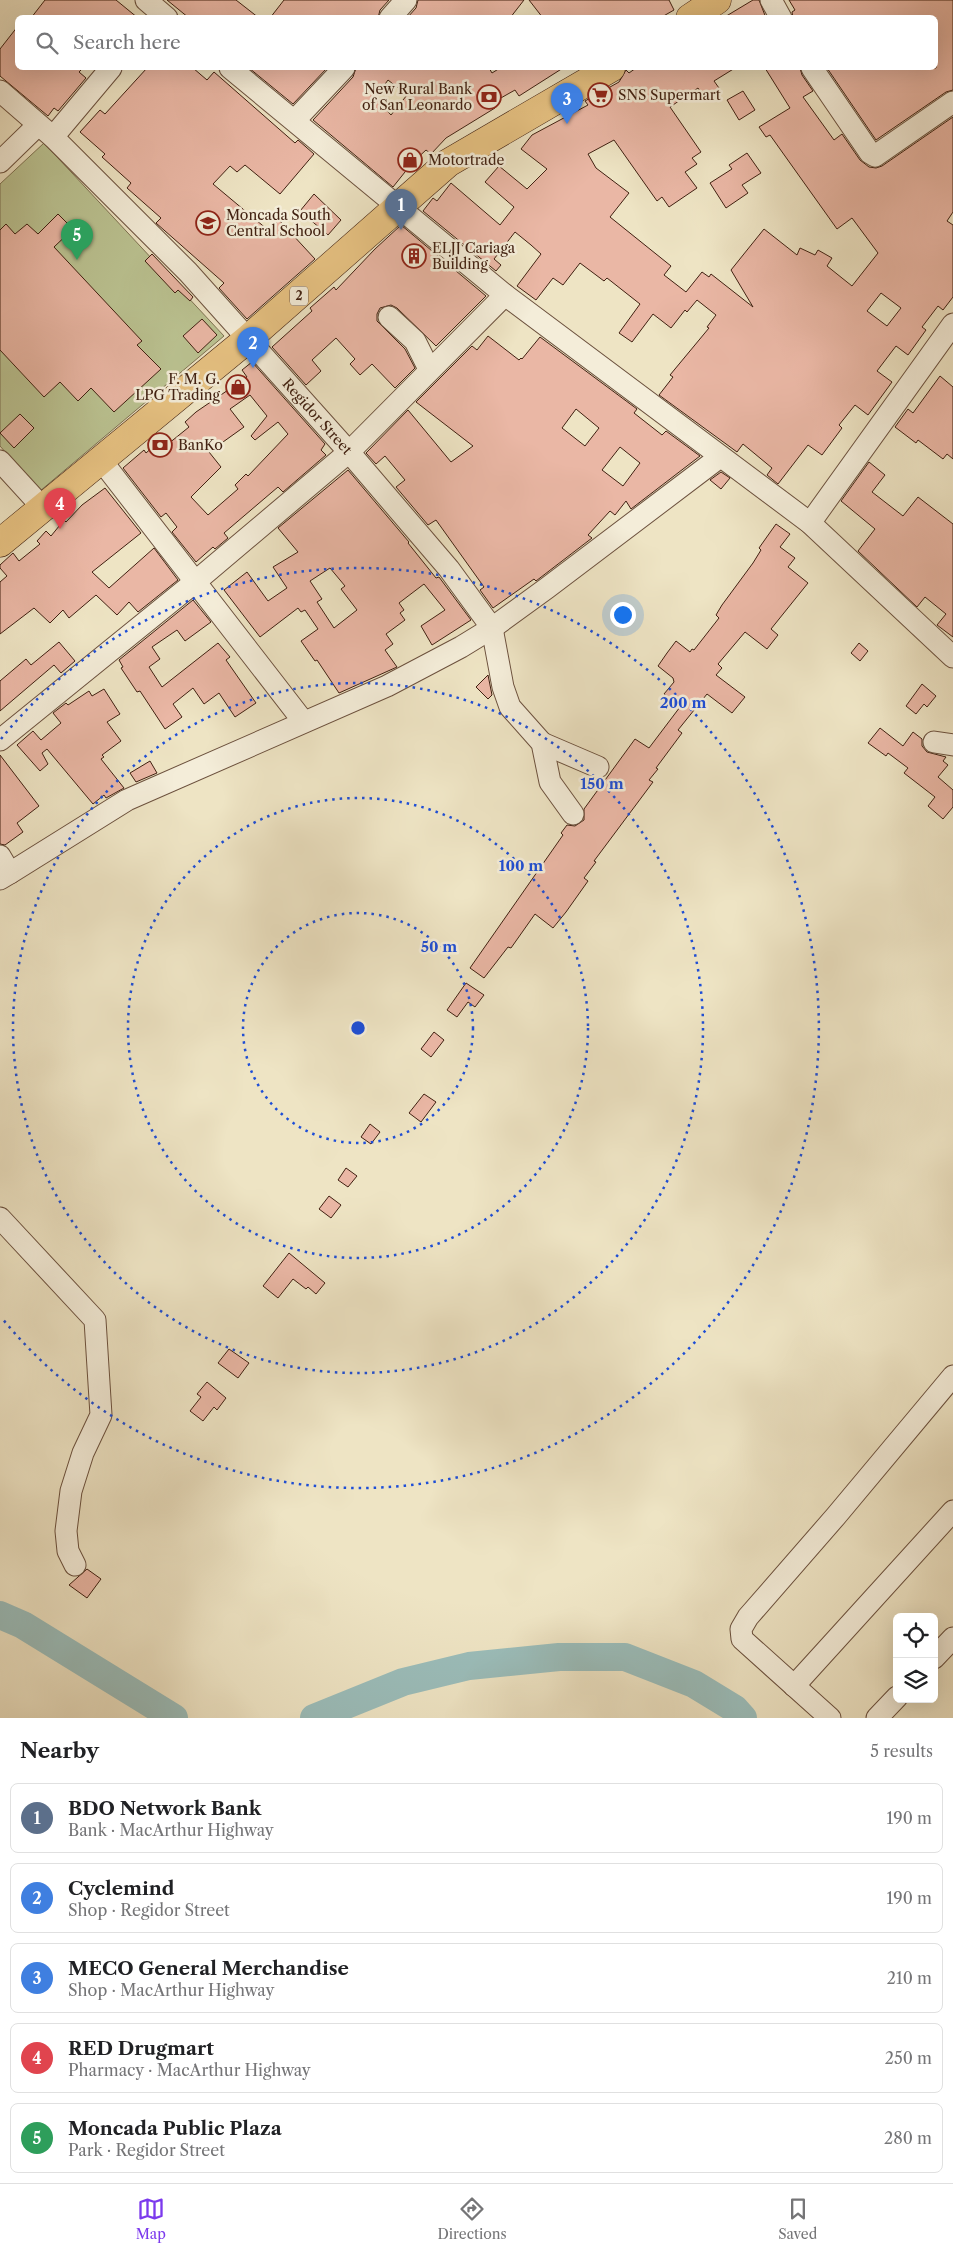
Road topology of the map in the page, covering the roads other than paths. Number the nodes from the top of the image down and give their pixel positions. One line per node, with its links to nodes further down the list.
1 (406, 0): 4 (street)
2 (717, 0): 5 (highway)
3 (771, 0): 6 (street)
4 (393, 15)
5 (694, 15)
6 (780, 15)
7 (109, 70): 15 (street)
8 (232, 70): 14 (street)
9 (342, 70): 14 (street)
10 (608, 70): 17 (highway, 2)
11 (813, 70): 13 (street)
12 (0, 91): 15 (street, Regidor Street)
13 (953, 102)
14 (295, 120): 17 (street)
15 (46, 131): 16 (street); 21 (street, Regidor Street)
16 (0, 162)
17 (399, 208): 18 (street); 21 (highway, 2)
18 (505, 295): 22 (street); 24 (street)
19 (389, 317): 22 (street)
20 (953, 324): 28 (street)
21 (249, 338): 23 (street, Regidor Street); 25 (highway, 2)
22 (429, 370): 23 (street)
23 (349, 452): 30 (street); 31 (street, Regidor Street)
24 (720, 457): 28 (street); 31 (street)
25 (100, 460): 27 (highway, 2); 30 (street)
26 (0, 461): 27 (street)
27 (43, 508): 29 (highway, 2)
28 (810, 523): 32 (street)
29 (0, 543)
30 (194, 582): 33 (street); 34 (street)
31 (492, 628): 33 (street); 35 (street)
32 (953, 657)
33 (303, 721): 38 (street)
34 (0, 740)
35 (542, 743): 36 (street); 37 (street)
36 (598, 767)
37 (573, 814)
38 (3, 869)
39 (0, 1218): 42 (street)
40 (953, 1376): 45 (street)
41 (953, 1511): 45 (street)
42 (75, 1565)
43 (953, 1638): 44 (street)
44 (938, 1654)
45 (794, 1686): 47 (street)
46 (893, 1701): 48 (street)
47 (830, 1718)
48 (877, 1718)

